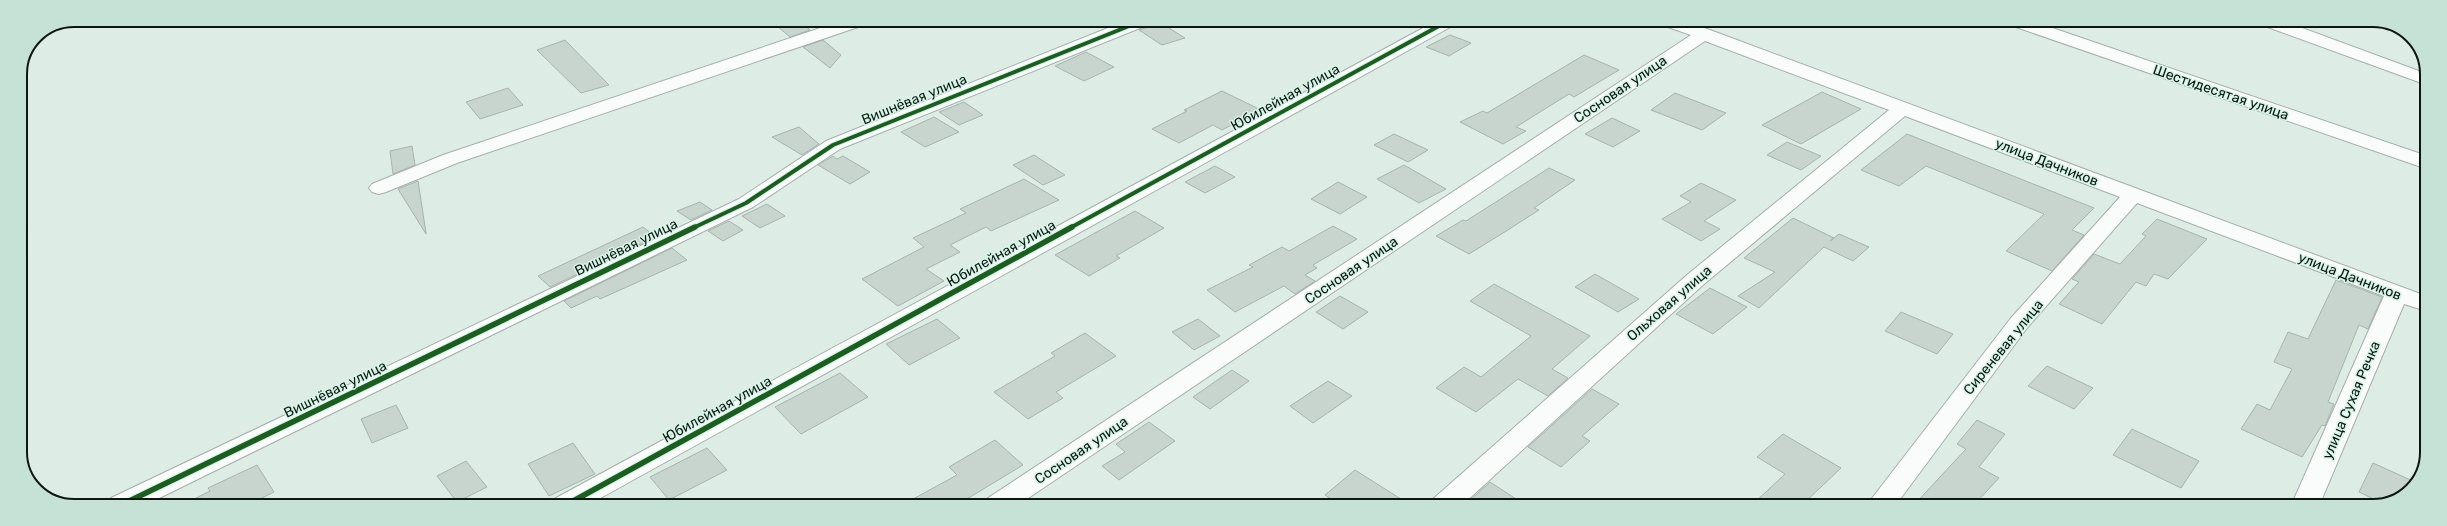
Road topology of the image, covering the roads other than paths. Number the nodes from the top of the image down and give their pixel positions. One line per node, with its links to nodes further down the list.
1 (840, 27): 11 (street)
2 (1126, 27): 15 (street, Вишнёвая улица)
3 (1437, 27): 16 (street, Юбилейная улица)
4 (1685, 27): 7 (street, улица Дачников)
5 (2033, 27): 10 (street, Шестидесятая улица)
6 (2284, 27): 8 (street)
7 (1704, 34): 9 (street, улица Дачников); 17 (street, Сосновая улица)
8 (2420, 77)
9 (1903, 108): 12 (street, улица Дачников); 18 (street, Ольховая улица)
10 (2420, 160)
11 (378, 188)
12 (2133, 195): 13 (street, улица Дачников); 19 (street, Сиреневая улица)
13 (2397, 294): 14 (street, улица Дачников); 20 (street, улица Сухая Речка)
14 (2420, 302)
15 (133, 499)
16 (577, 499)
17 (1007, 499)
18 (1451, 499)
19 (1885, 499)
20 (2308, 499)

